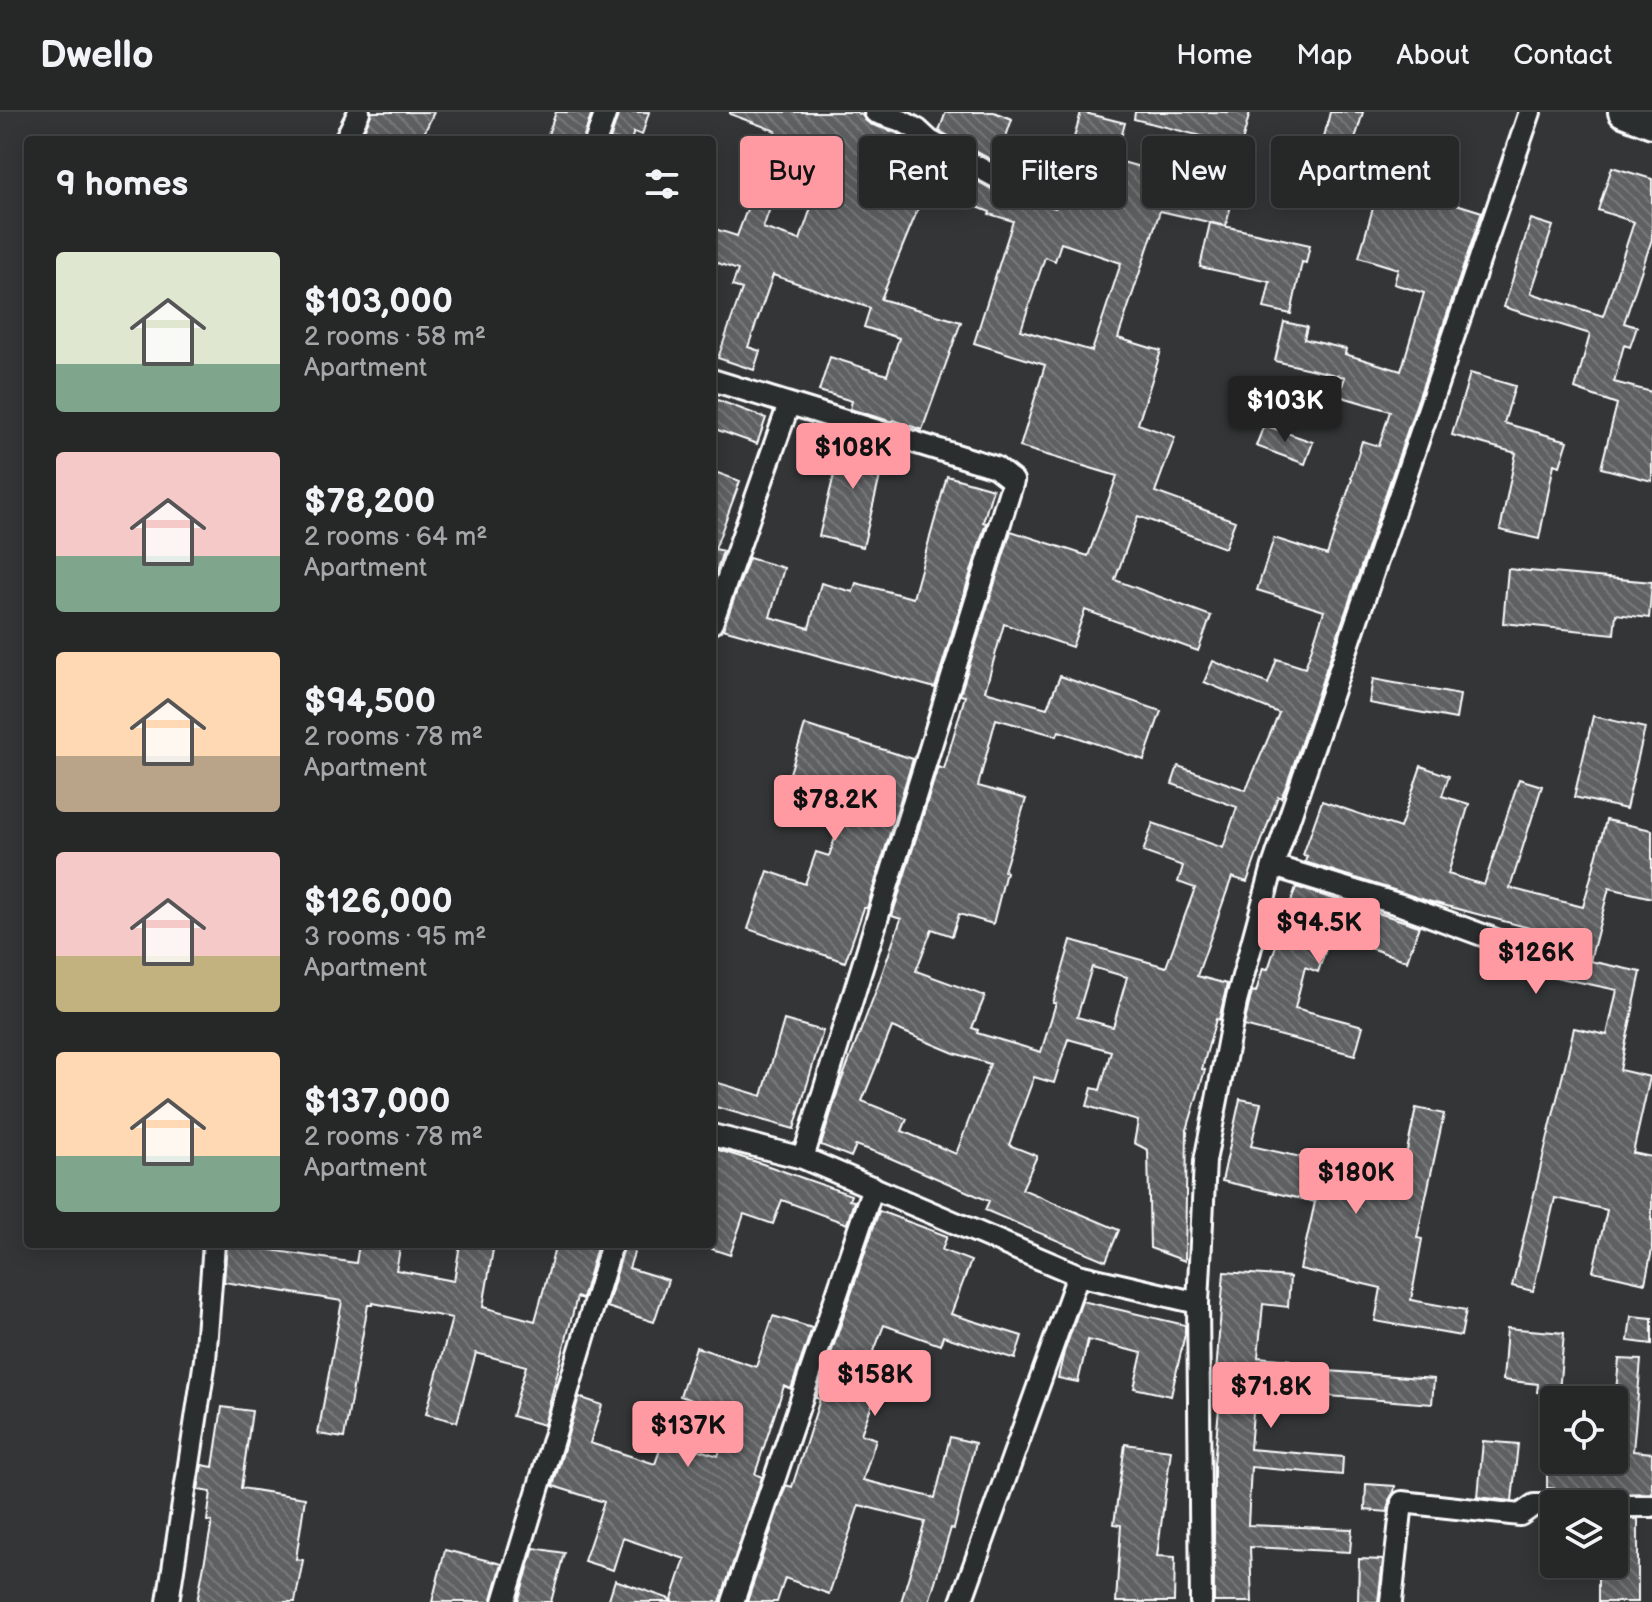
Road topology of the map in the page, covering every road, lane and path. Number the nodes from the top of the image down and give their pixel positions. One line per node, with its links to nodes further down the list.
1 (359, 112): 7 (street)
2 (606, 112): 8 (street)
3 (875, 112): 9 (street)
4 (1530, 112): 13 (street)
5 (1623, 112): 6 (main road)
6 (1652, 123)
7 (347, 136)
8 (597, 136)
9 (992, 175)
10 (716, 381): 11 (street)
11 (789, 404): 12 (street); 16 (street)
12 (716, 612)
13 (1273, 866): 14 (street); 21 (street)
14 (1507, 944)
15 (716, 1136): 16 (street)
16 (803, 1158): 17 (street)
17 (873, 1187): 20 (street); 27 (street)
18 (214, 1248): 25 (street)
19 (611, 1248): 26 (street)
20 (1078, 1275): 21 (street); 28 (street)
21 (1198, 1303): 29 (street)
22 (1540, 1505): 30 (street)
23 (1628, 1506): 24 (street)
24 (1652, 1506)
25 (168, 1602)
26 (504, 1602)
27 (733, 1602)
28 (961, 1602)
29 (1201, 1602)
30 (1391, 1602)

